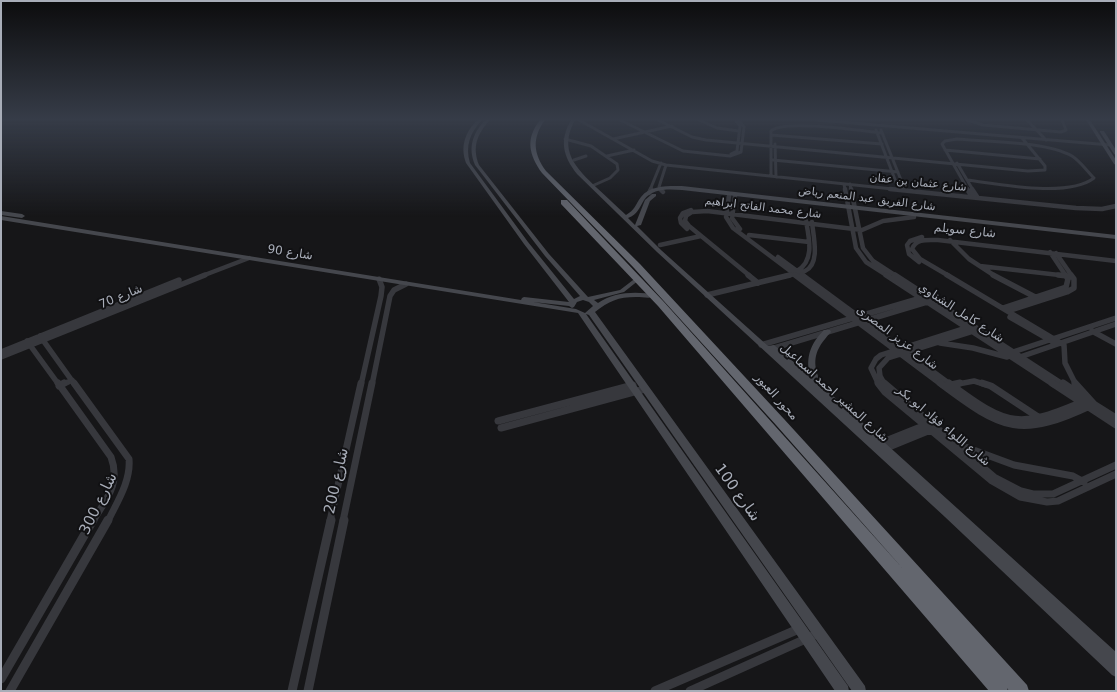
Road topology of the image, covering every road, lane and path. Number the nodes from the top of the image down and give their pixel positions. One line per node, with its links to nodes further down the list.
1 (464, 152): 37 (street, شارع 100)
2 (473, 152): 38 (street)
3 (526, 152): 70 (highway, محور العبور)
4 (533, 152): 138 (highway, محور العبور)
5 (569, 152): 36 (street, شارع المشير احمد اسماعيل)
6 (572, 152): 28 (street, شارع المشير احمد اسماعيل)
7 (601, 152): 23 (street)
8 (624, 152): 23 (street)
9 (640, 152): 30 (street, شارع عثمان بن عفان)
10 (693, 152): 11 (street)
11 (740, 152)
12 (773, 152): 26 (street)
13 (839, 152): 24 (street)
14 (886, 152): 24 (street)
15 (887, 152): 24 (street)
16 (949, 152): 29 (street)
17 (973, 152): 25 (street)
18 (1030, 152): 25 (street)
19 (1033, 152): 27 (street)
20 (1064, 152): 34 (street)
21 (1108, 152): 31 (street)
22 (586, 156): 28 (street)
23 (607, 156): 36 (street)
24 (889, 157): 29 (street); 32 (street)
25 (1034, 158): 27 (street); 29 (street)
26 (773, 159): 32 (street); 33 (street)
27 (1040, 159): 29 (street)
28 (574, 160): 36 (street, شارع المشير احمد اسماعيل)
29 (955, 163): 34 (street); 44 (street)
30 (663, 164): 33 (street, شارع عثمان بن عفان); 41 (street); 42 (street)
31 (1116, 164)
32 (895, 171): 39 (street); 40 (street)
33 (774, 175): 35 (street, شارع عثمان بن عفان); 39 (street, شارع عثمان بن عفان)
34 (966, 179): 44 (street)
35 (847, 184): 39 (street, شارع عثمان بن عفان); 48 (street, شارع كامل الشناوي)
36 (594, 185): 51 (street, شارع المشير احمد اسماعيل); 74 (street, شارع المشير احمد اسماعيل)
37 (484, 186): 38 (street); 46 (street, شارع 100)
38 (493, 186): 45 (street)
39 (899, 189): 40 (street, شارع عثمان بن عفان)
40 (904, 189): 44 (street, شارع عثمان بن عفان)
41 (661, 190): 42 (street, شارع الفريق عبد المنعم رياض); 43 (street, شارع الفريق عبد المنعم رياض); 48 (street, شارع الفريق عبد المنعم رياض)
42 (648, 195): 51 (street); 55 (street)
43 (732, 196): 48 (street, شارع الفريق عبد المنعم رياض); 50 (street)
44 (974, 196): 47 (street, شارع عثمان بن عفان)
45 (503, 199): 46 (street); 79 (street)
46 (494, 200): 82 (street, شارع 100)
47 (1116, 205)
48 (852, 209): 52 (street, شارع الفريق عبد المنعم رياض); 56 (street, شارع كامل الشناوي); 59 (street, شارع الفريق عبد المنعم رياض)
49 (1, 213): 81 (street, شارع 90)
50 (728, 213): 54 (street, شارع محمد الفاتح ابراهيم); 57 (street, شارع محمد الفاتح ابراهيم); 58 (street, شارع عزيز المصرى); 68 (street, شارع عزيز المصرى)
51 (628, 216): 55 (street, شارع المشير احمد اسماعيل)
52 (914, 217): 56 (street); 59 (street, شارع الفريق عبد المنعم رياض)
53 (1, 218): 64 (street, شارع 90)
54 (809, 222): 56 (street, شارع محمد الفاتح ابراهيم); 61 (street); 68 (street)
55 (638, 225): 62 (street, شارع المشير احمد اسماعيل)
56 (856, 228): 80 (street, شارع كامل الشناوي)
57 (698, 235): 62 (street); 72 (street, شارع محمد الفاتح ابراهيم)
58 (749, 235): 61 (street); 68 (street, شارع عزيز المصرى)
59 (1116, 239)
60 (953, 240): 63 (street, شارع سويلم); 67 (street); 83 (street, شارع سويلم)
61 (809, 242): 68 (street)
62 (658, 244): 74 (street, شارع المشير احمد اسماعيل)
63 (1053, 252): 66 (street, شارع سويلم); 69 (street)
64 (239, 257): 65 (street, شارع 90); 90 (street, شارع 70)
65 (250, 258): 71 (street, شارع 90); 90 (street, شارع 70)
66 (1116, 260)
67 (981, 266): 69 (street); 78 (street)
68 (796, 272): 72 (street); 85 (street, شارع عزيز المصرى)
69 (1070, 276): 78 (street)
70 (637, 278): 77 (highway, محور العبور); 79 (street)
71 (379, 279): 73 (street, شارع 90); 75 (street, شارع 200)
72 (755, 282): 74 (street)
73 (406, 284): 76 (street); 81 (street, شارع 90)
74 (709, 293): 95 (street, شارع المشير احمد اسماعيل)
75 (381, 296): 76 (street); 109 (street, شارع 200)
76 (390, 296): 108 (street, شارع 200)
77 (653, 296): 82 (street); 137 (highway, محور العبور)
78 (1041, 298): 83 (street)
79 (587, 299): 82 (street); 82 (street)
80 (926, 300): 85 (street); 87 (street, شارع كامل الشناوي)
81 (548, 305): 82 (street, شارع 90)
82 (582, 308): 104 (street, شارع 100)
83 (1003, 310): 91 (street, شارع سويلم)
84 (1116, 318): 88 (street)
85 (859, 319): 89 (street); 95 (street); 96 (street, شارع عزيز المصرى)
86 (1116, 324): 88 (street)
87 (972, 329): 94 (street, شارع اللواء فؤاد ابو بكر); 96 (street, شارع اللواء فؤاد ابو بكر); 98 (street, شارع كامل الشناوي); 100 (street, شارع كامل الشناوي)
88 (1092, 329): 91 (street); 92 (street)
89 (827, 332): 95 (street); 105 (street)
90 (41, 338): 93 (street, شارع 70); 101 (street, شارع 300)
91 (1056, 341): 98 (street); 100 (street); 107 (street)
92 (1116, 342)
93 (28, 343): 97 (street, شارع 70); 99 (street, شارع 70); 103 (street, شارع 300)
94 (936, 343): 96 (street, شارع اللواء فؤاد ابو بكر); 100 (street)
95 (766, 347): 105 (street, شارع المشير احمد اسماعيل); 116 (street, شارع المشير احمد اسماعيل)
96 (902, 351): 102 (street, شارع عزيز المصرى); 107 (street, شارع عزيز المصرى); 114 (street, شارع اللواء فؤاد ابو بكر)
97 (1, 352)
98 (1013, 352): 100 (street, شارع كامل الشناوي)
99 (1, 357)
100 (1019, 360): 106 (street, شارع كامل الشناوي)
101 (72, 380): 103 (street); 130 (street, شارع 300)
102 (951, 385): 111 (street, شارع عزيز المصرى); 111 (street)
103 (59, 386): 129 (street, شارع 300)
104 (638, 387): 112 (street); 121 (street, شارع 100); 122 (street, شارع 100)
105 (819, 388): 116 (street, شارع المشير احمد اسماعيل)
106 (1084, 401): 107 (street, شارع كامل الشناوي); 111 (street, شارع عزيز المصرى)
107 (1091, 406): 110 (street, شارع كامل الشناوي); 113 (street, شارع كامل الشناوي)
108 (366, 408): 109 (street); 132 (street, شارع 200)
109 (354, 409): 131 (street, شارع 200)
110 (1116, 418)
111 (1041, 419)
112 (500, 424)
113 (1116, 425)
114 (930, 427): 115 (street, شارع اللواء فؤاد ابو بكر); 116 (street); 120 (street, شارع اللواء فؤاد ابو بكر)
115 (951, 441): 119 (street); 119 (street, شارع اللواء فؤاد ابو بكر)
116 (880, 447): 126 (street, شارع المشير احمد اسماعيل); 128 (street, شارع المشير احمد اسماعيل)
117 (1116, 465): 119 (street, شارع اللواء فؤاد ابو بكر)
118 (1116, 474): 120 (street, شارع اللواء فؤاد ابو بكر)
119 (1083, 481): 120 (street)
120 (1091, 487)
121 (812, 623): 122 (street); 123 (street, شارع 100)
122 (800, 628): 124 (street, شارع 100); 125 (street)
123 (819, 633): 124 (street); 136 (street, شارع 100)
124 (808, 639): 127 (street); 135 (street, شارع 100)
125 (742, 653): 127 (street); 133 (street)
126 (1116, 660)
127 (749, 665): 134 (street)
128 (1116, 671)
129 (1, 680)
130 (10, 691)
131 (292, 691)
132 (308, 691)
133 (655, 691)
134 (690, 691)
135 (842, 691)
136 (860, 691)
137 (1000, 691)
138 (1021, 691)

